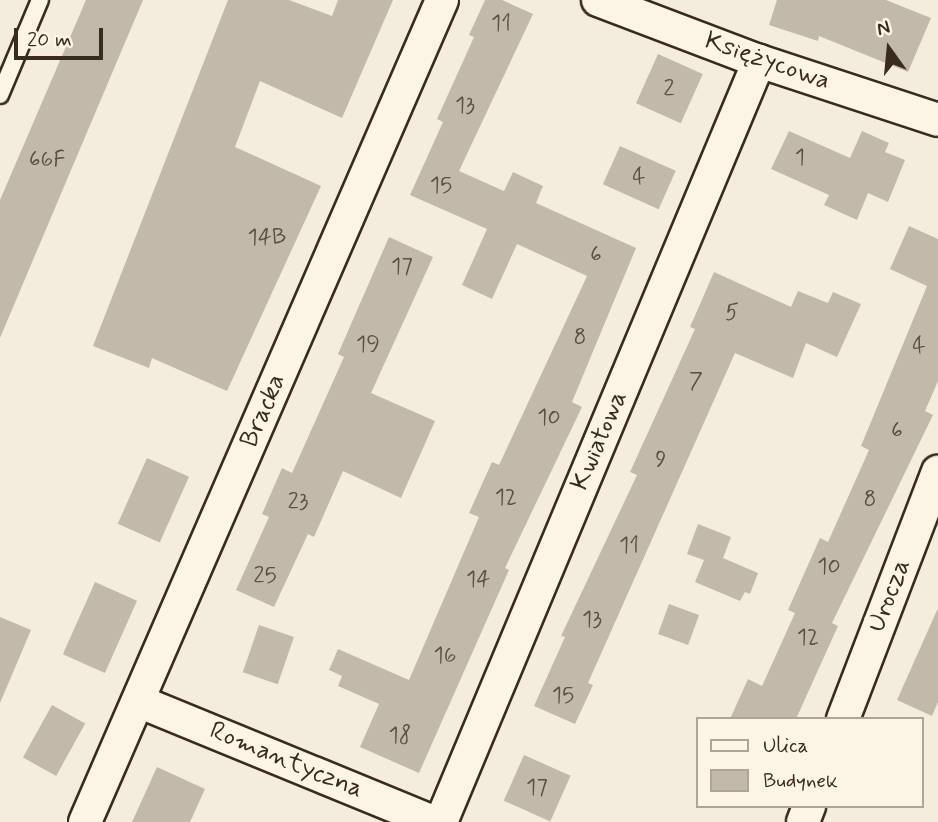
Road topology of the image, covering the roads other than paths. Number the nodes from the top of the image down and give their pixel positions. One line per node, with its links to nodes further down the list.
1 (40, 0): 5 (lane)
2 (442, 0): 8 (street, Bracka)
3 (598, 0): 4 (street, Księżycowa)
4 (759, 61): 6 (street, Księżycowa); 12 (street, Kwiatowa)
5 (0, 95)
6 (938, 120)
7 (938, 472): 9 (street, Urocza)
8 (138, 701): 10 (street, Bracka); 11 (street, Romantyczna)
9 (844, 717)
10 (85, 822)
11 (433, 822)
12 (441, 822)

